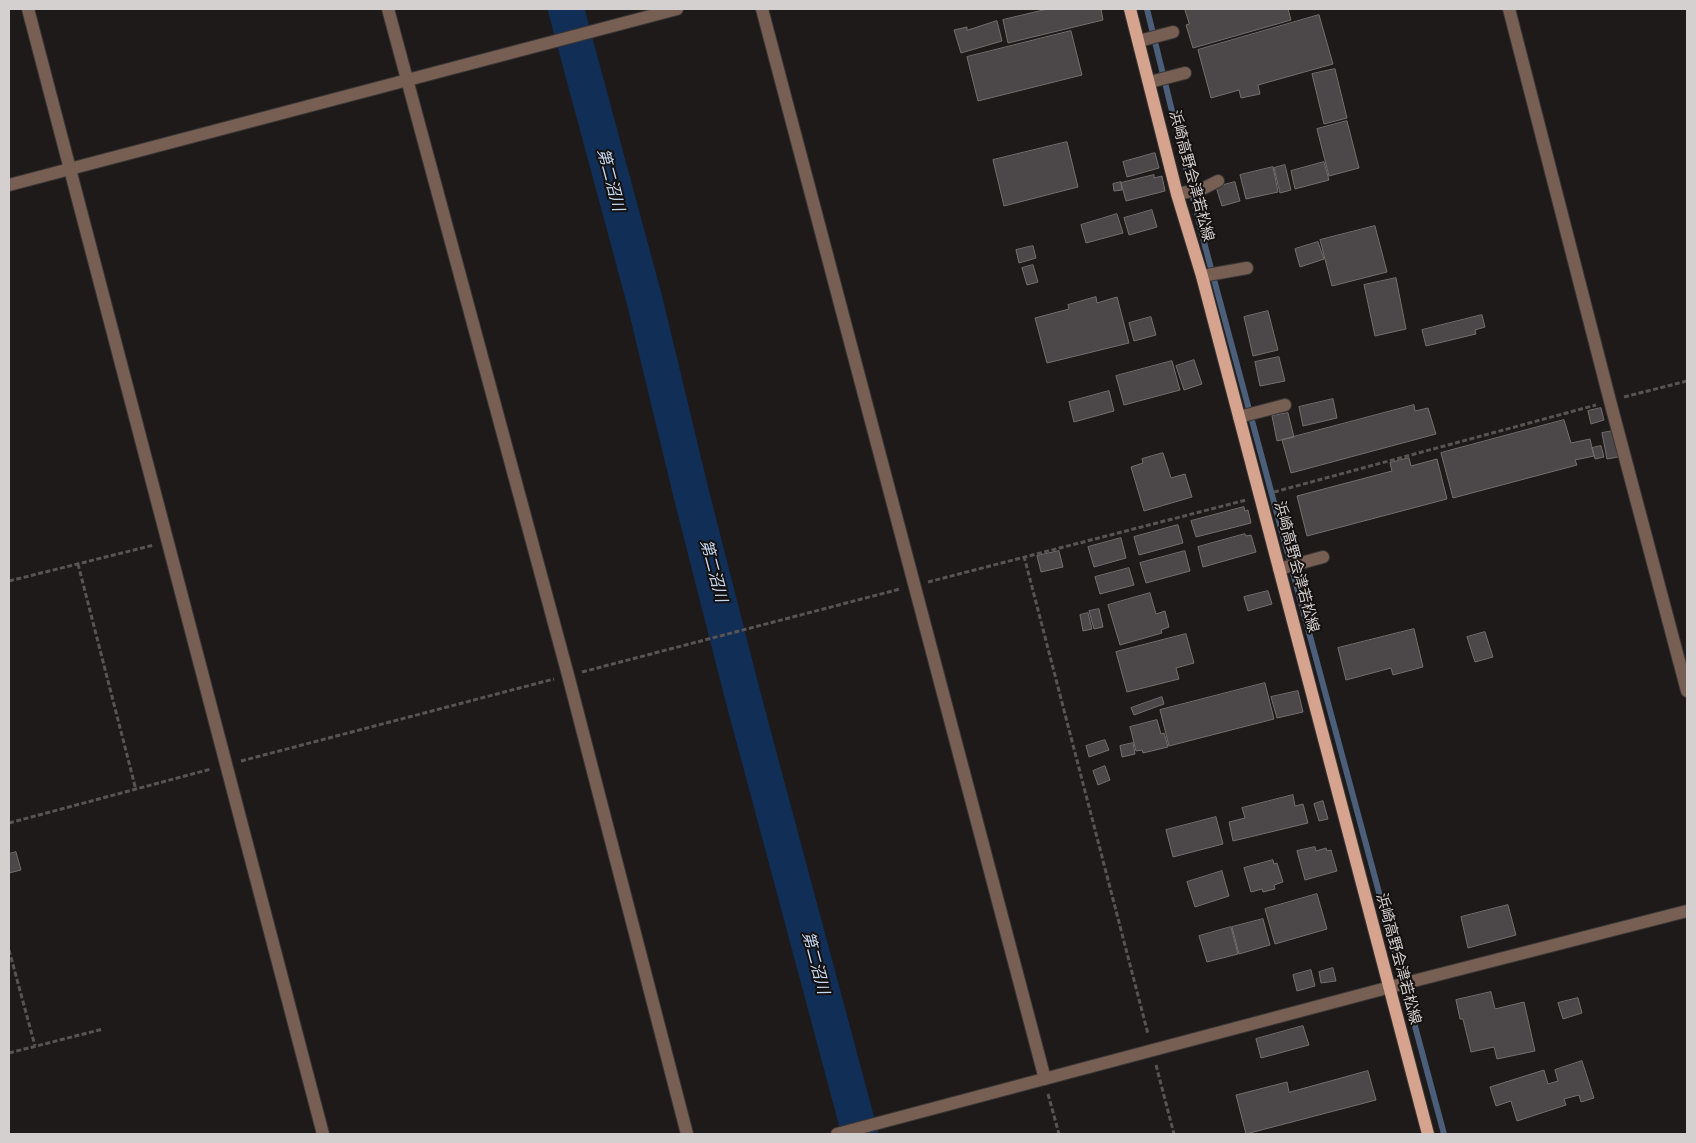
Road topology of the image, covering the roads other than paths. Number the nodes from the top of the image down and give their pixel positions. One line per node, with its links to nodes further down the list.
1 (28, 9): 12 (street)
2 (388, 9): 10 (street)
3 (677, 9): 10 (street)
4 (762, 9): 25 (street)
5 (1130, 9): 8 (main road, 浜崎高野会津若松線)
6 (1509, 9): 22 (street)
7 (1167, 33): 8 (street)
8 (1139, 41): 11 (main road, 浜崎高野会津若松線)
9 (1185, 73): 11 (street)
10 (407, 80): 12 (street); 27 (street)
11 (1150, 82): 15 (main road, 浜崎高野会津若松線)
12 (70, 169): 14 (street); 26 (street)
13 (1218, 181): 15 (street)
14 (9, 185)
15 (1176, 194): 17 (main road, 浜崎高野会津若松線)
16 (1247, 268): 17 (street)
17 (1202, 276): 19 (main road, 浜崎高野会津若松線)
18 (1284, 405): 19 (street)
19 (1239, 417): 21 (main road, 浜崎高野会津若松線)
20 (1323, 558): 21 (street)
21 (1279, 569): 24 (main road, 浜崎高野会津若松線)
22 (1687, 691)
23 (1687, 911): 24 (street)
24 (1394, 987): 25 (street); 29 (main road, 浜崎高野会津若松線)
25 (1045, 1079): 28 (street)
26 (323, 1134)
27 (687, 1134)
28 (838, 1134)
29 (1428, 1134)

